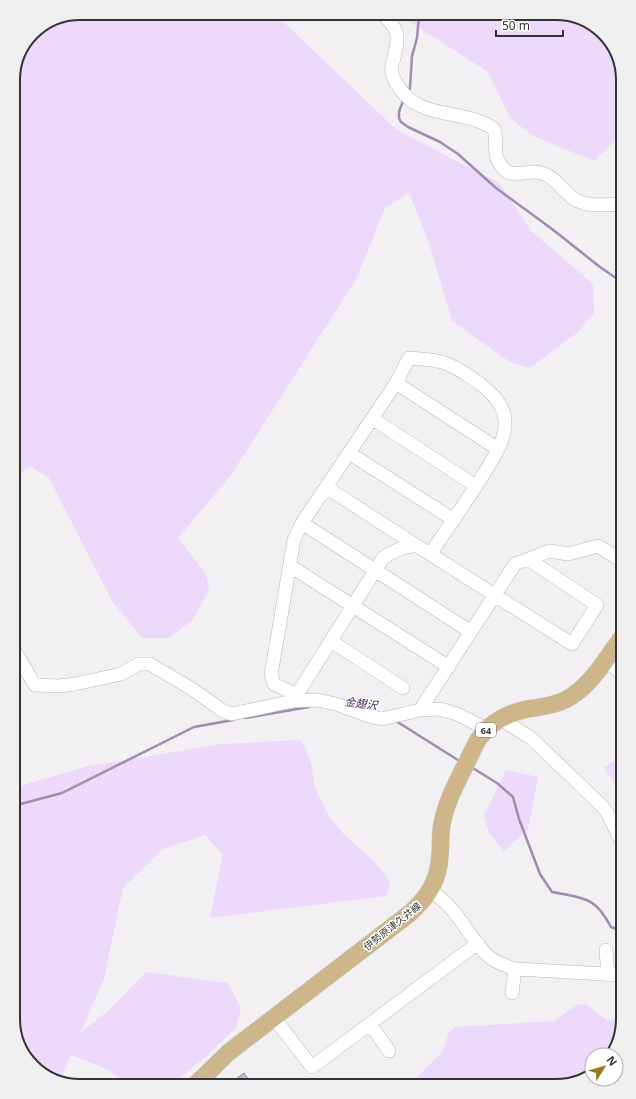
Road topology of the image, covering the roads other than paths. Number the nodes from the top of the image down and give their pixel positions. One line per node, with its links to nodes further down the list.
1 (388, 20): 2 (street)
2 (616, 204)
3 (396, 383): 4 (street); 5 (street); 5 (street)
4 (373, 419): 6 (street); 7 (street)
5 (498, 449): 7 (street)
6 (349, 453): 8 (street); 9 (street)
7 (476, 486): 9 (street)
8 (326, 487): 10 (street); 11 (street)
9 (454, 520): 12 (street)
10 (302, 523): 15 (street); 16 (street)
11 (417, 546): 12 (street); 16 (street)
12 (430, 554): 17 (street)
13 (616, 557): 14 (street)
14 (528, 559): 17 (street); 17 (street)
15 (290, 566): 18 (street); 27 (street)
16 (376, 571): 18 (street); 19 (street)
17 (495, 594): 19 (street)
18 (353, 607): 20 (street); 24 (street)
19 (471, 632): 24 (street)
20 (331, 641): 26 (street); 27 (street)
21 (616, 646): 23 (main road, 伊勢原津久井線 / 64)
22 (20, 658): 27 (street)
23 (605, 661): 25 (street); 29 (main road, 伊勢原津久井線 / 64)
24 (449, 667): 28 (street)
25 (616, 669)
26 (403, 688)
27 (295, 698): 28 (street)
28 (420, 710): 30 (street)
29 (503, 717): 30 (main road, 伊勢原津久井線 / 64); 31 (street)
30 (486, 729): 34 (main road, 伊勢原津久井線 / 64)
31 (603, 807): 32 (street); 33 (street)
32 (616, 814)
33 (616, 831)
34 (430, 891): 35 (street); 41 (main road, 伊勢原津久井線 / 64)
35 (478, 943): 37 (street); 42 (street)
36 (606, 950): 38 (street)
37 (515, 969): 38 (street); 40 (street)
38 (608, 974): 39 (street)
39 (616, 975)
40 (512, 993)
41 (274, 1018): 42 (street); 44 (main road, 伊勢原津久井線 / 64)
42 (370, 1024): 43 (street)
43 (389, 1051)
44 (201, 1079)

